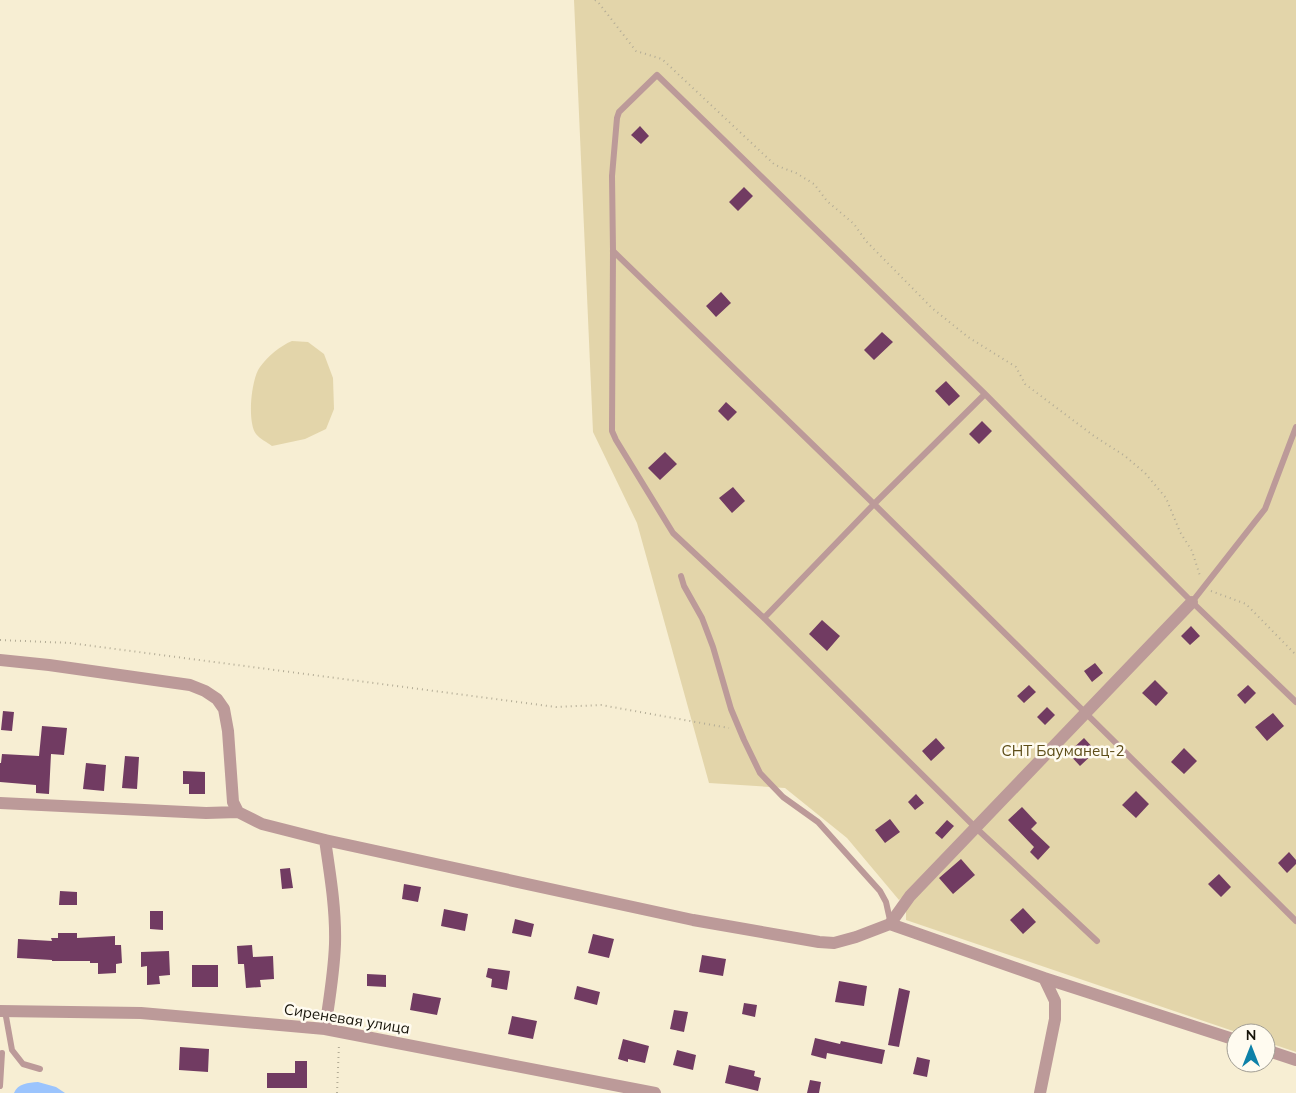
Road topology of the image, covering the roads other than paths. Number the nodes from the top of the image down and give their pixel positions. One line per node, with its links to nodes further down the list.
1 (613, 251): 2 (lane); 4 (lane); 7 (lane)
2 (985, 394): 4 (lane); 6 (lane)
3 (1296, 428): 6 (lane)
4 (874, 504): 7 (lane); 10 (lane)
5 (680, 576): 16 (lane)
6 (1192, 602): 9 (lane); 10 (street)
7 (764, 618): 13 (lane)
8 (0, 660): 12 (street)
9 (1296, 702)
10 (1086, 712): 13 (street); 15 (lane)
11 (0, 803): 12 (street)
12 (238, 812): 14 (street)
13 (976, 828): 16 (street); 17 (lane)
14 (325, 840): 16 (street); 20 (street)
15 (1296, 921)
16 (890, 924): 18 (street)
17 (1097, 941)
18 (1044, 978): 21 (street); 28 (street)
19 (3, 1011): 20 (street, Сиреневая улица); 25 (lane)
20 (325, 1029): 27 (street, Сиреневая улица)
21 (1226, 1037)
22 (1276, 1052): 24 (street)
23 (2, 1053): 26 (lane)
24 (1294, 1056)
25 (40, 1069)
26 (0, 1086)
27 (654, 1093)
28 (1040, 1093)

